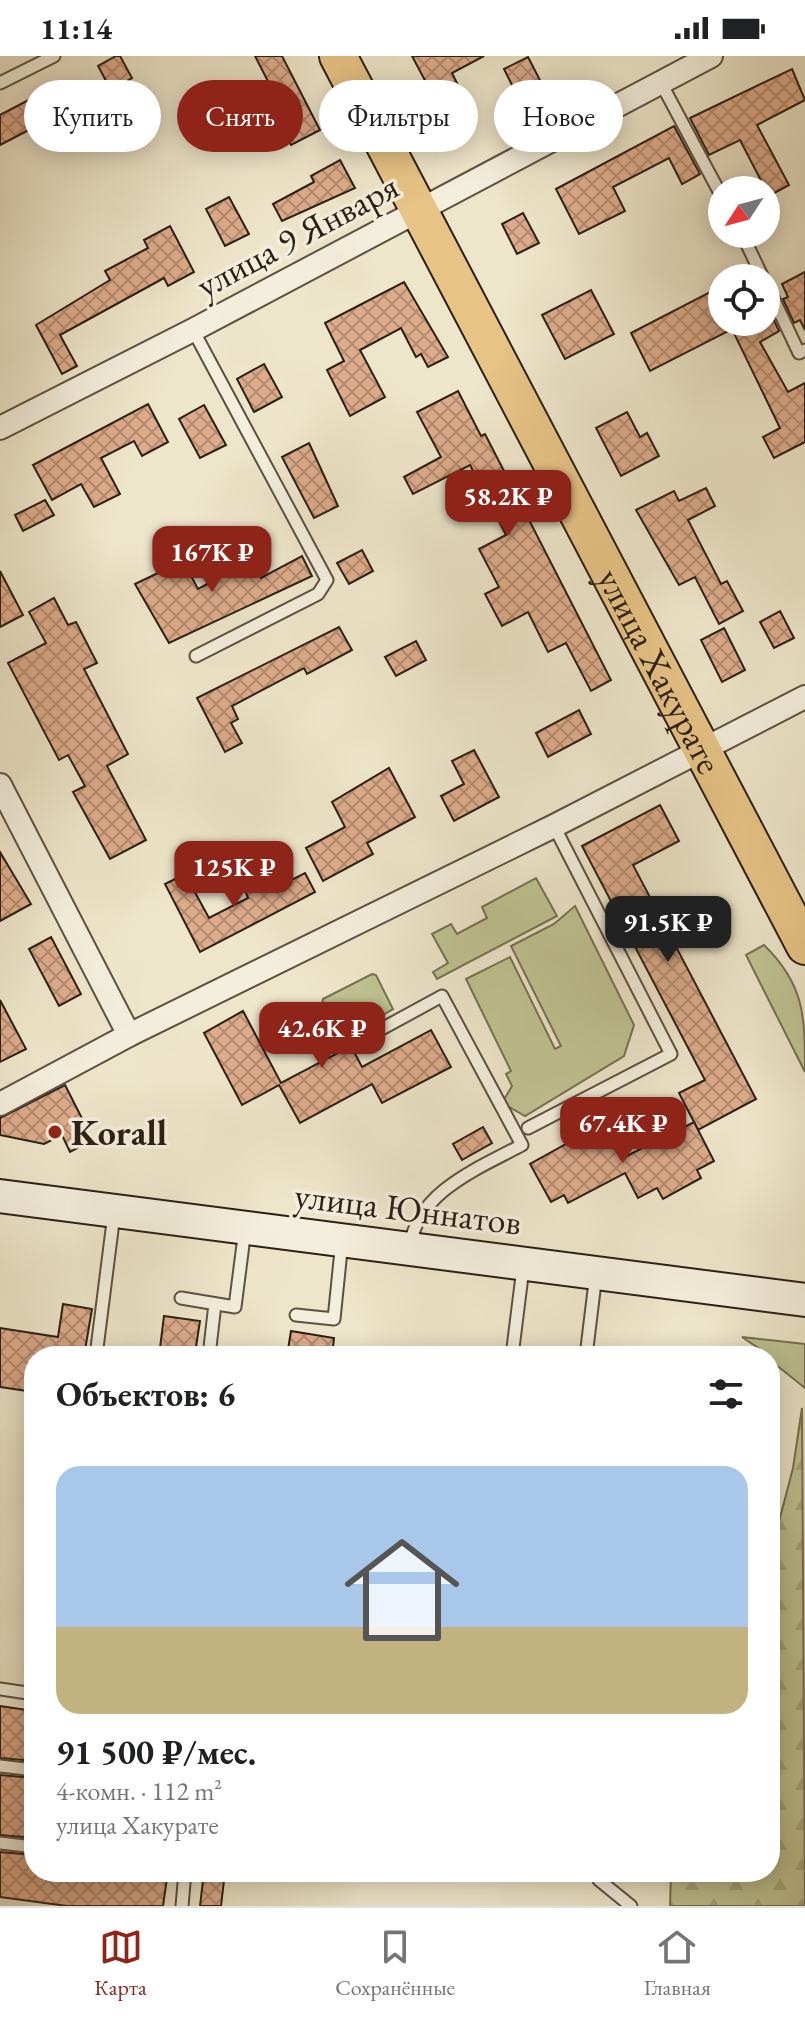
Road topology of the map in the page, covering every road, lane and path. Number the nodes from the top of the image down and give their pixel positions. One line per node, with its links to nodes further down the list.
1 (54, 56): 4 (lane)
2 (338, 56): 7 (main road, улица Хакурате)
3 (711, 56): 5 (street, улица 9 Января)
4 (0, 83)
5 (661, 83): 6 (lane); 7 (street, улица 9 Января)
6 (711, 176)
7 (418, 208): 9 (street, улица 9 Января); 14 (main road, улица Хакурате)
8 (780, 313): 10 (lane)
9 (193, 330): 11 (street, улица 9 Января); 12 (lane)
10 (805, 350)
11 (0, 428)
12 (196, 656)
13 (805, 697): 14 (street)
14 (704, 749): 16 (street); 17 (main road, улица Хакурате)
15 (0, 785): 18 (street)
16 (554, 826): 18 (street); 21 (lane)
17 (804, 942)
18 (129, 1035): 20 (street)
19 (297, 1037): 26 (lane)
20 (0, 1104)
21 (528, 1128)
22 (0, 1196): 23 (main road, улица Юннатов)
23 (114, 1211): 24 (main road, улица Юннатов); 33 (lane)
24 (245, 1228): 25 (main road, улица Юннатов); 31 (lane)
25 (342, 1241): 26 (main road, улица Юннатов); 32 (lane)
26 (410, 1249): 27 (main road, улица Юннатов)
27 (524, 1263): 28 (main road, улица Юннатов); 35 (lane)
28 (596, 1273): 30 (main road, улица Юннатов); 36 (lane)
29 (181, 1298): 31 (lane)
30 (805, 1300)
31 (215, 1304): 34 (lane)
32 (296, 1315)
33 (97, 1346)
34 (210, 1346)
35 (513, 1346)
36 (587, 1346)
37 (0, 1689): 38 (lane)
38 (24, 1693)
39 (0, 1766): 40 (lane)
40 (24, 1769)
41 (0, 1843): 42 (lane)
42 (24, 1846)
43 (184, 1882): 45 (lane)
44 (601, 1882): 46 (lane)
45 (182, 1906)
46 (631, 1906)

